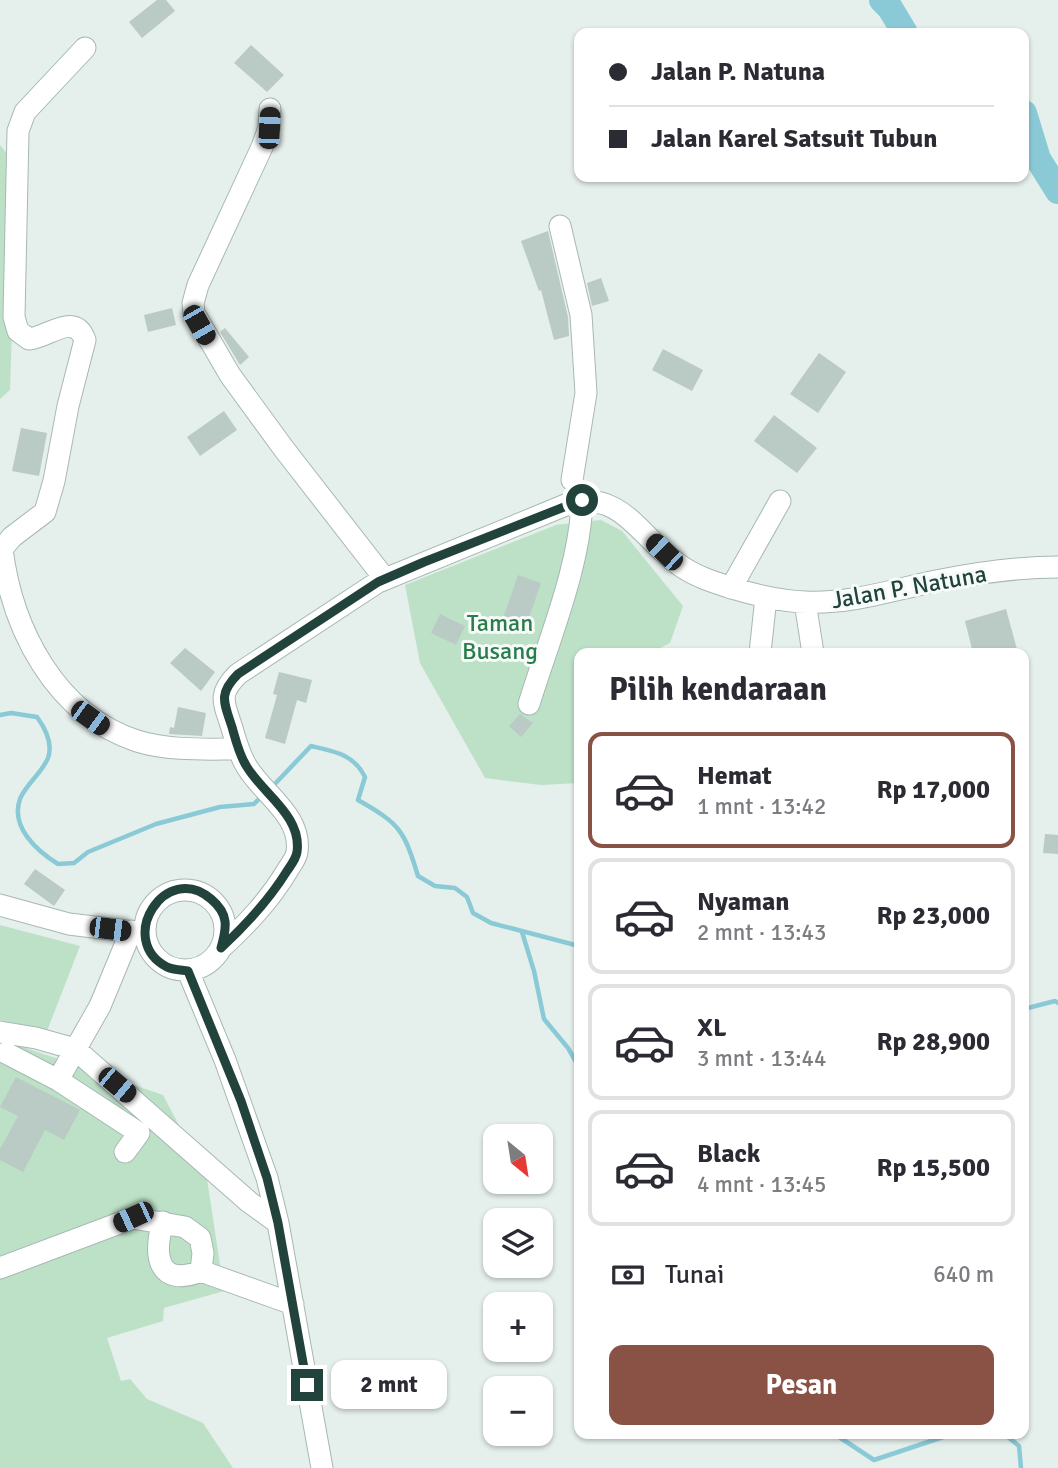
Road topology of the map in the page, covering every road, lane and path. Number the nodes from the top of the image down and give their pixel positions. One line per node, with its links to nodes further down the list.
1 (85, 48): 6 (street)
2 (270, 109): 8 (street)
3 (560, 226): 4 (street)
4 (574, 494): 8 (street); 9 (street, Jalan P. Natuna); 14 (street)
5 (780, 501): 9 (street)
6 (1, 550): 15 (street)
7 (1058, 567): 11 (street, Jalan P. Natuna)
8 (385, 579): 15 (street)
9 (731, 588): 10 (street, Jalan P. Natuna)
10 (766, 597): 11 (street, Jalan P. Natuna); 12 (street)
11 (805, 602): 13 (street)
12 (761, 648)
13 (812, 648)
14 (529, 704)
15 (238, 749): 18 (street)
16 (0, 905): 17 (street)
17 (138, 932): 18 (street); 19 (street); 21 (street)
18 (221, 948): 19 (street)
19 (188, 971): 26 (street)
20 (0, 1032): 21 (street)
21 (75, 1049): 23 (street); 26 (street)
22 (6, 1053): 23 (street)
23 (58, 1080): 24 (street)
24 (125, 1152)
25 (163, 1222): 27 (street); 28 (street); 28 (street)
26 (278, 1223): 29 (street)
27 (0, 1268)
28 (201, 1271): 29 (street)
29 (293, 1304): 30 (street)
30 (322, 1468)

